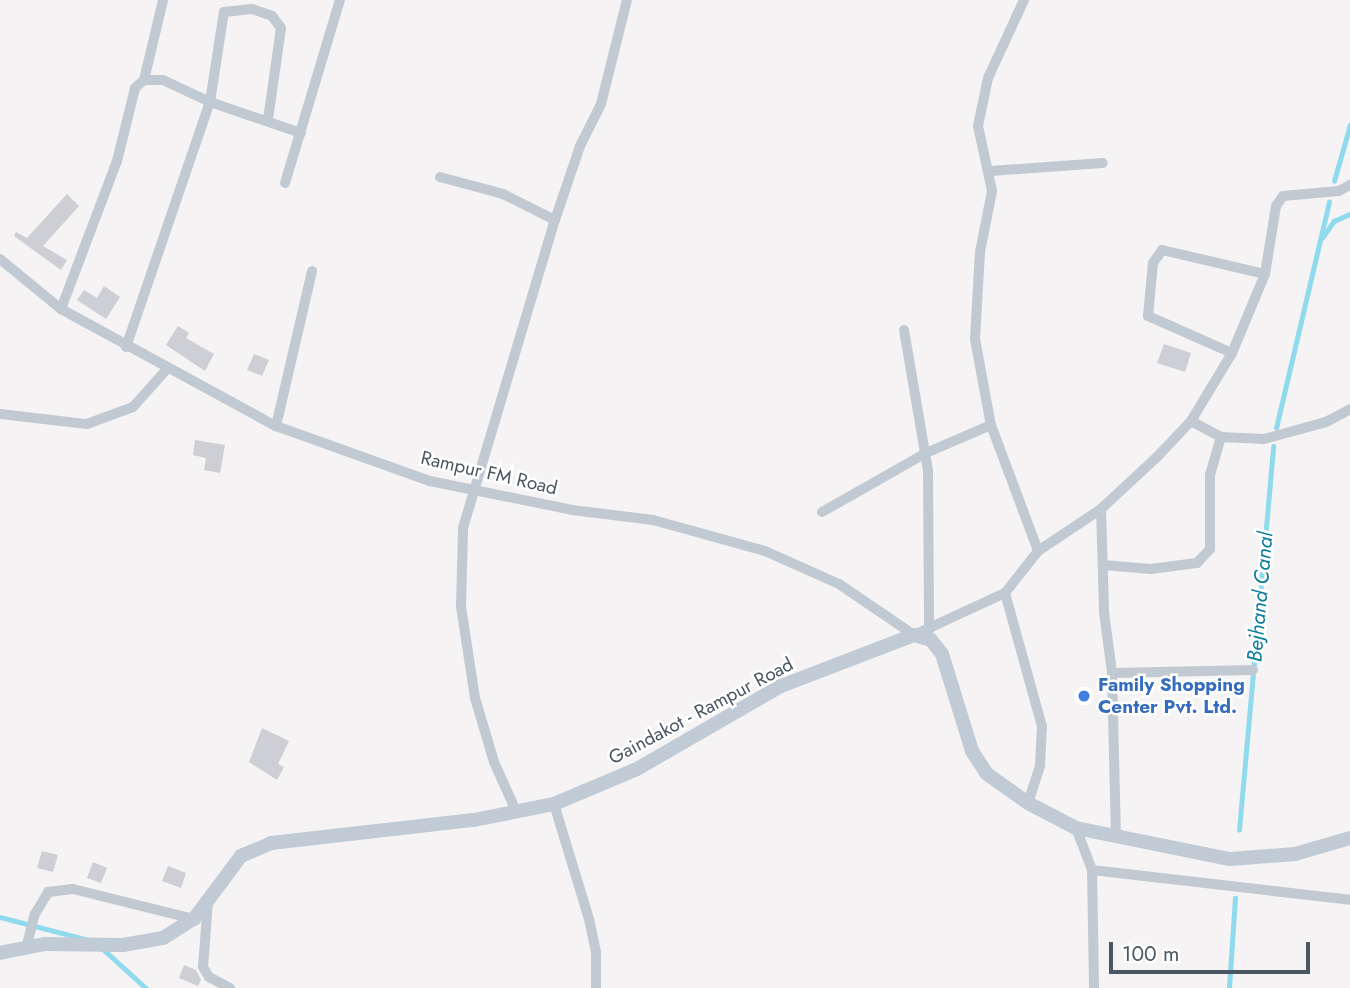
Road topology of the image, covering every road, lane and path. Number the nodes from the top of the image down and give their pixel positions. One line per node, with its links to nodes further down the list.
1 (163, 0): 5 (street)
2 (340, 0): 8 (street)
3 (626, 0): 14 (street)
4 (1024, 0): 10 (street)
5 (144, 80): 6 (street); 18 (street)
6 (209, 102): 7 (street); 7 (street); 20 (street)
7 (268, 119): 8 (street)
8 (301, 133): 12 (street)
9 (1103, 163): 10 (street)
10 (991, 171): 26 (street)
11 (440, 177): 14 (street)
12 (285, 183)
13 (1350, 186): 17 (street)
14 (555, 220): 30 (street)
15 (0, 259): 18 (street, Rampur FM Road)
16 (312, 271): 27 (street)
17 (1265, 274): 21 (street); 21 (street)
18 (61, 309): 20 (street, Rampur FM Road)
19 (904, 330): 29 (street)
20 (126, 347): 22 (street, Rampur FM Road)
21 (1231, 353): 25 (street)
22 (167, 369): 24 (street); 27 (street, Rampur FM Road)
23 (1350, 409): 28 (street)
24 (0, 414)
25 (1191, 421): 28 (street); 31 (street)
26 (991, 425): 29 (street); 33 (street)
27 (276, 426): 30 (street, Rampur FM Road)
28 (1222, 436): 34 (street)
29 (926, 453): 32 (street); 36 (street)
30 (478, 488): 37 (street, Rampur FM Road); 42 (street)
31 (1101, 509): 33 (street); 34 (street)
32 (822, 512)
33 (1038, 551): 35 (street)
34 (1103, 565): 39 (street)
35 (1005, 593): 36 (street); 40 (street)
36 (929, 630): 37 (street)
37 (914, 635): 40 (main road); 41 (main road, Gaindakot - Rampur Road)
38 (1254, 670): 39 (street)
39 (1112, 673): 44 (street)
40 (1028, 803): 43 (main road)
41 (554, 804): 42 (main road, Gaindakot - Rampur Road); 53 (street)
42 (517, 813): 47 (main road, Gaindakot - Rampur Road)
43 (1076, 828): 44 (main road); 46 (street)
44 (1116, 836): 45 (main road)
45 (1350, 838)
46 (1092, 870): 48 (street); 54 (street)
47 (208, 898): 49 (main road, Gaindakot - Rampur Road); 52 (street)
48 (1350, 900)
49 (194, 919): 50 (main road, Gaindakot - Rampur Road); 50 (street)
50 (26, 949): 51 (main road, Gaindakot - Rampur Road)
51 (0, 953)
52 (230, 988)
53 (596, 988)
54 (1094, 988)

